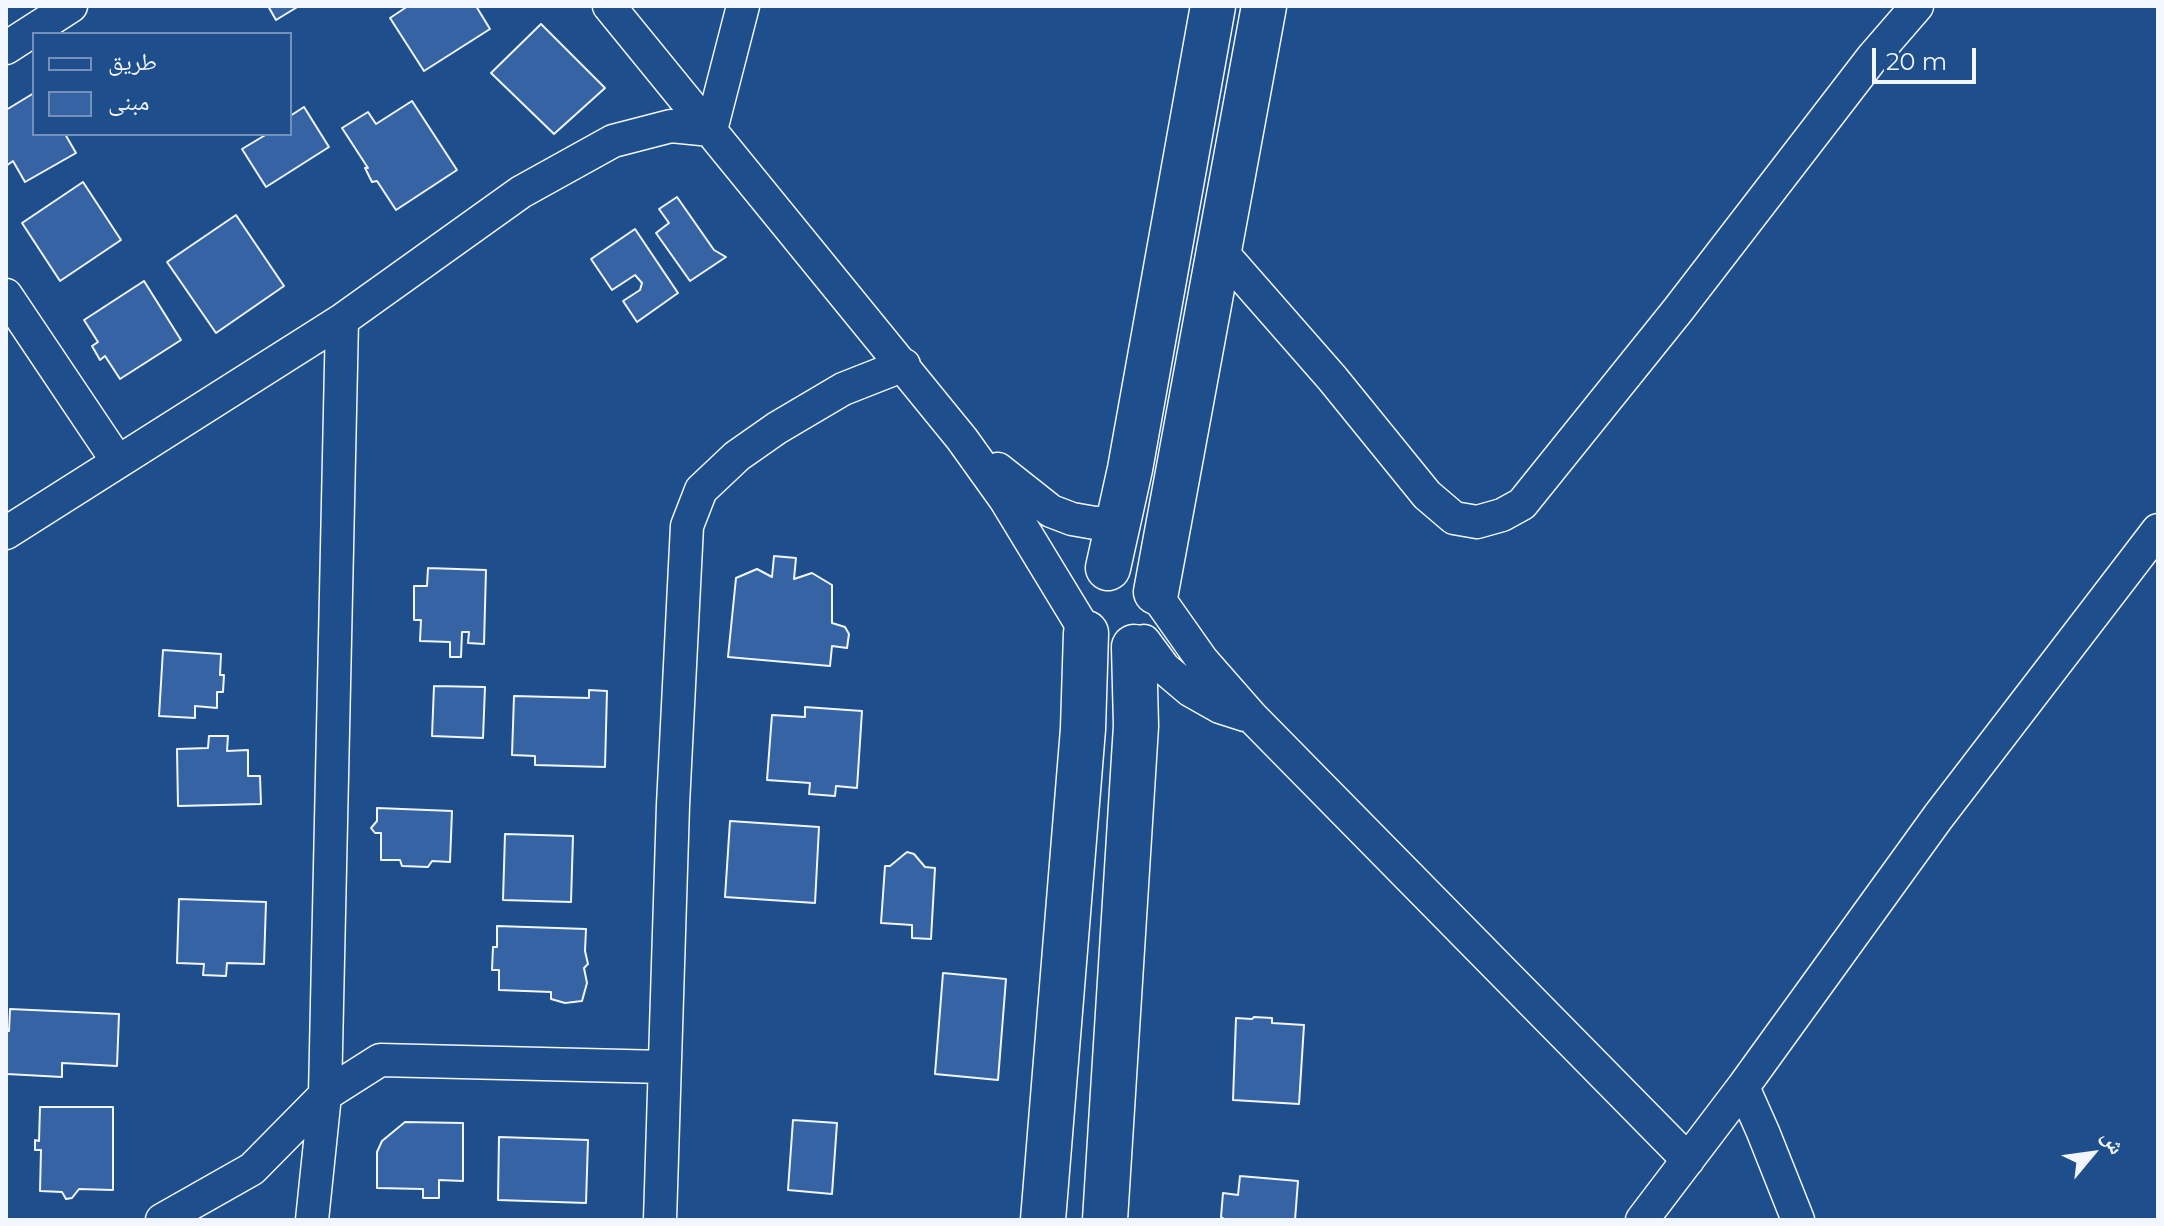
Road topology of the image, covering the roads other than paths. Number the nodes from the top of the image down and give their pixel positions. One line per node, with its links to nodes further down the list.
1 (71, 6): 7 (street)
2 (609, 6): 8 (street)
3 (743, 6): 8 (street)
4 (1213, 6): 15 (main road)
5 (1264, 6): 9 (main road)
6 (1917, 6): 9 (street)
7 (6, 48)
8 (711, 130): 11 (street); 12 (street)
9 (1218, 248): 19 (main road)
10 (6, 295): 14 (street)
11 (342, 320): 14 (street); 25 (street)
12 (904, 365): 13 (street); 23 (street)
13 (962, 439): 15 (street); 20 (street)
14 (118, 462): 17 (street)
15 (1118, 522): 18 (main road)
16 (2158, 530): 24 (street)
17 (6, 533)
18 (1108, 568): 19 (main road); 20 (main road)
19 (1158, 595): 21 (main road); 22 (street)
20 (1084, 629): 21 (main road); 30 (main road)
21 (1139, 644): 22 (street); 31 (main road)
22 (1252, 717): 26 (street)
23 (664, 1067): 25 (street); 29 (street)
24 (1743, 1087): 26 (street); 33 (street)
25 (325, 1095): 27 (street); 28 (street)
26 (1688, 1160): 32 (street)
27 (162, 1220)
28 (312, 1220)
29 (660, 1220)
30 (1043, 1220)
31 (1105, 1220)
32 (1642, 1220)
33 (1798, 1220)

